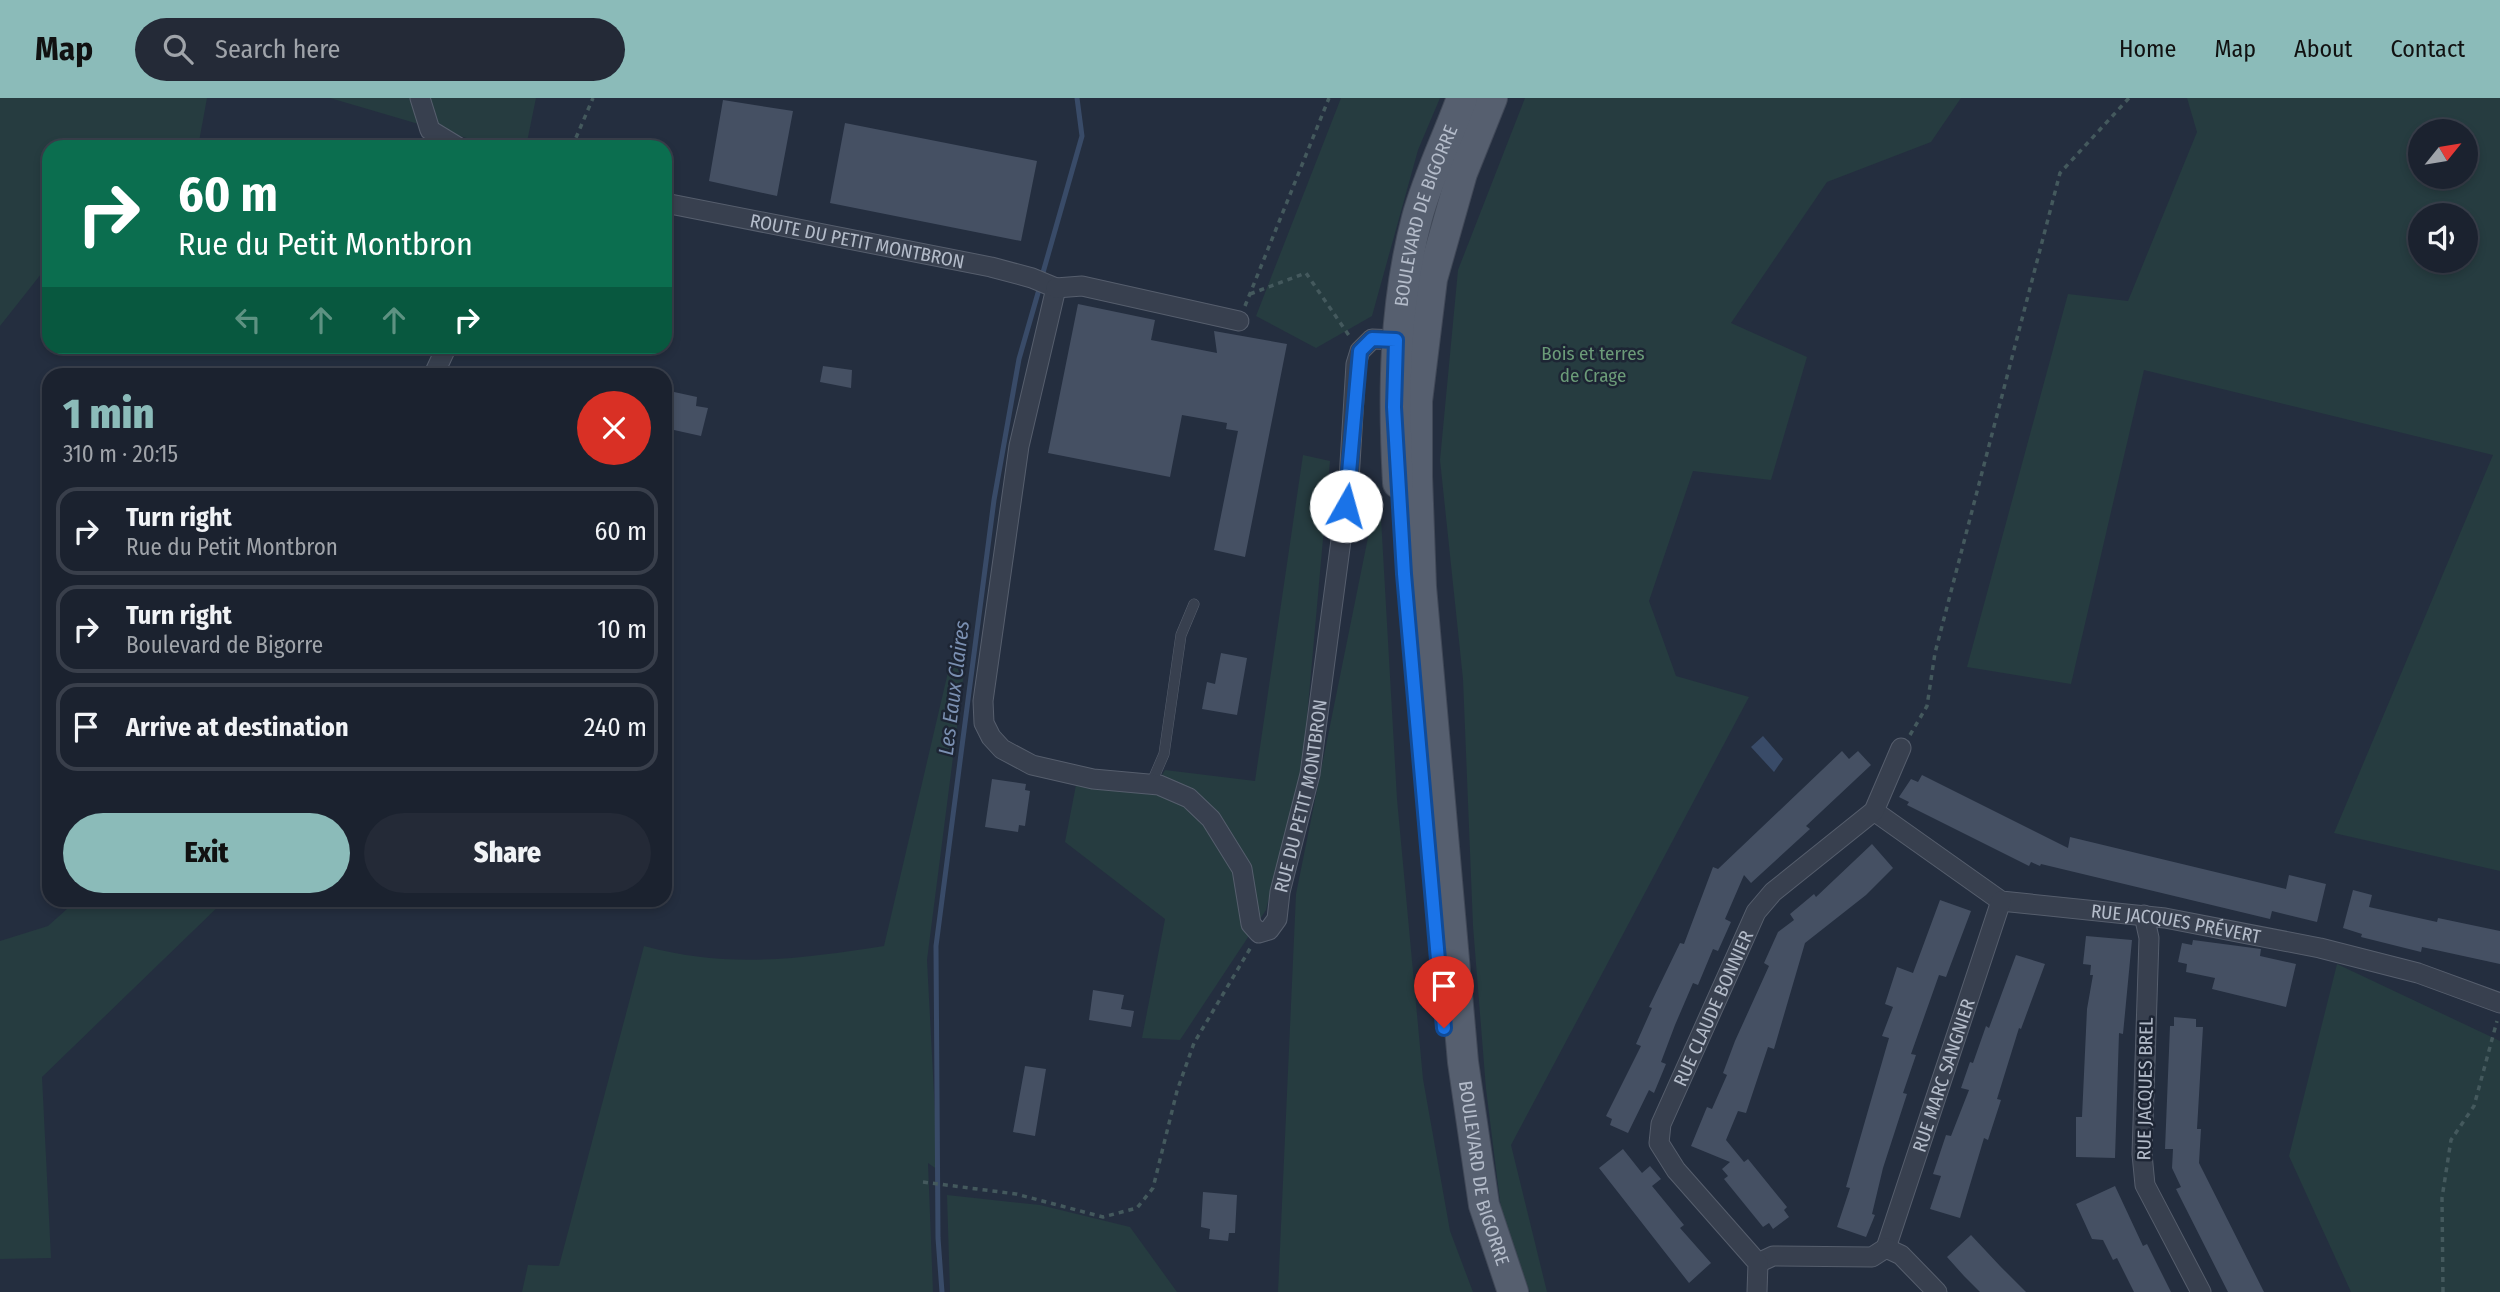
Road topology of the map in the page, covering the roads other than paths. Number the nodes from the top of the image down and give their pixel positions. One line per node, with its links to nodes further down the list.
1 (420, 98): 4 (street)
2 (1462, 98): 8 (main road, BOULEVARD DE BIGORRE)
3 (1492, 98): 19 (main road, BOULEVARD DE BIGORRE)
4 (446, 140)
5 (672, 204): 6 (street, ROUTE DU PETIT MONTBRON)
6 (1046, 283): 7 (street, ROUTE DU PETIT MONTBRON); 11 (street)
7 (1239, 321)
8 (1396, 340): 11 (street, RUE DU PETIT MONTBRON); 18 (main road, BOULEVARD DE BIGORRE)
9 (1194, 604): 11 (lane)
10 (1901, 748): 12 (street, RUE CLAUDE BONNIER)
11 (1151, 784)
12 (1874, 811): 13 (street, RUE JACQUES PRÉVERT); 17 (street, RUE CLAUDE BONNIER)
13 (2001, 901): 14 (street, RUE JACQUES PRÉVERT); 16 (street, RUE MARC SANGNIER)
14 (2144, 915): 15 (street, RUE JACQUES PRÉVERT); 22 (street, RUE JACQUES BREL)
15 (2500, 1003)
16 (1886, 1248): 17 (street); 21 (street)
17 (1758, 1263): 20 (street)
18 (1498, 1292)
19 (1513, 1292)
20 (1757, 1292)
21 (1937, 1292)
22 (2202, 1292)

